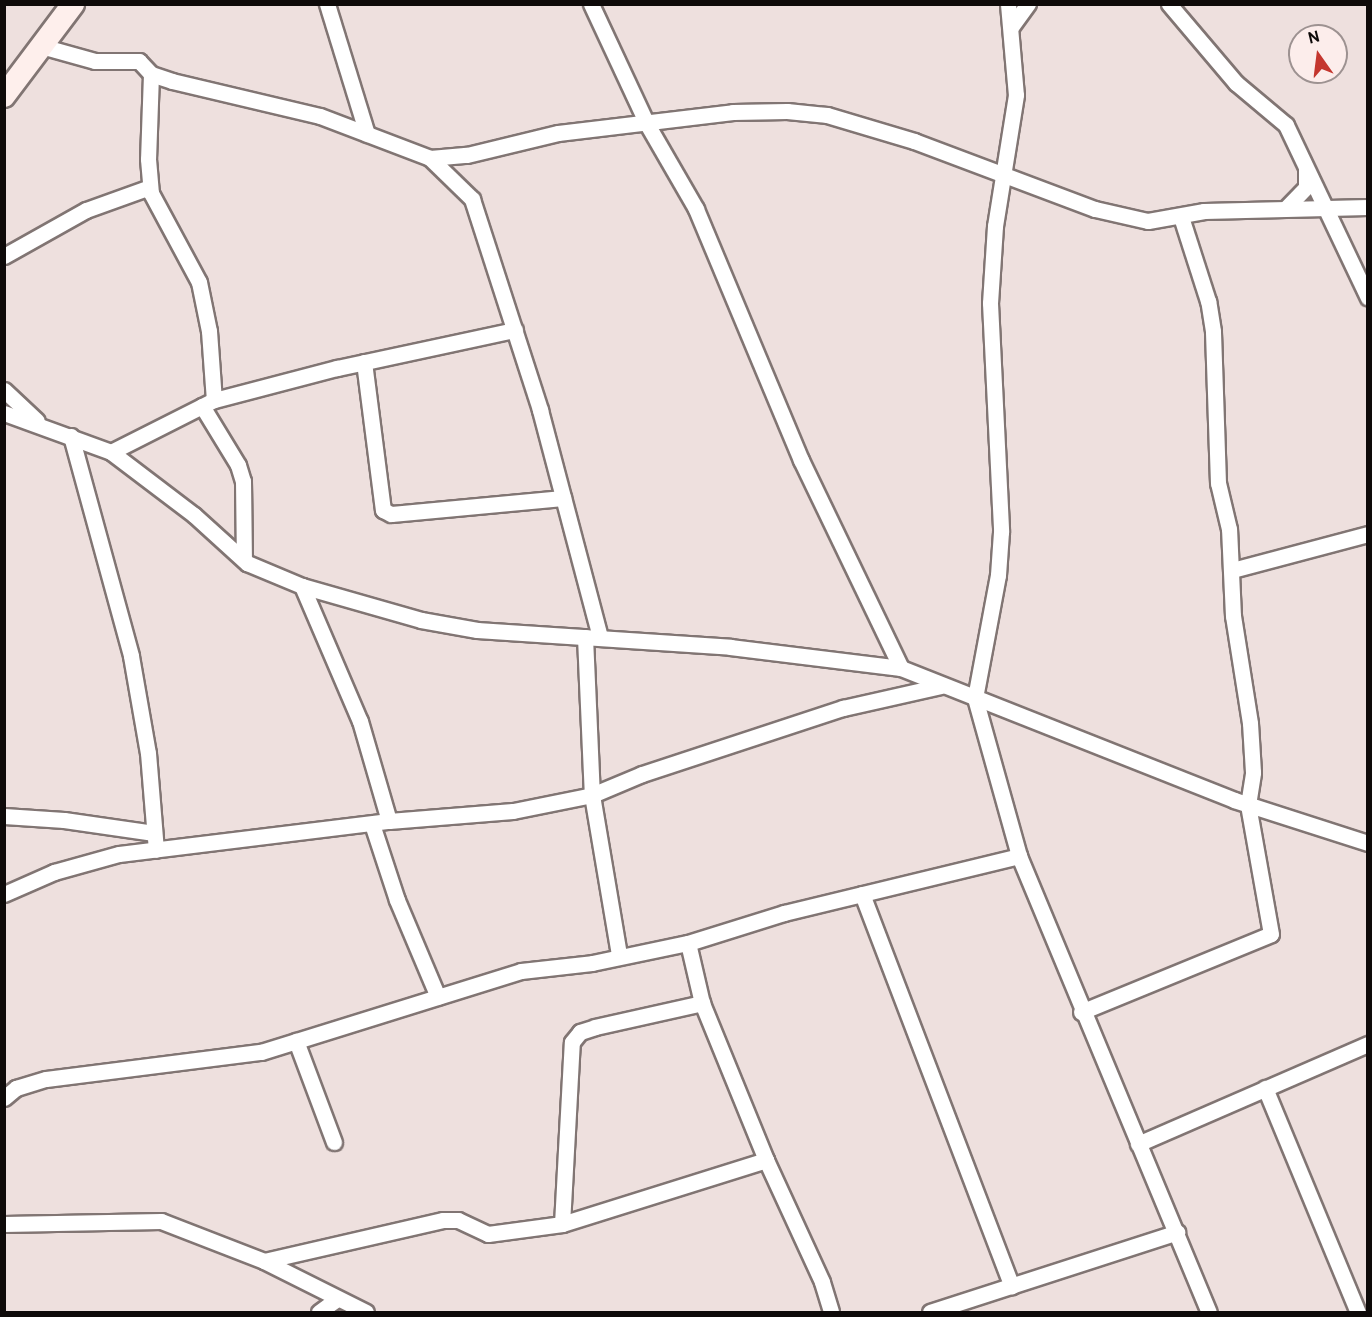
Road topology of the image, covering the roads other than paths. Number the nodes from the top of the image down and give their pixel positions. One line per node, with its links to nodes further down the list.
1 (73, 4): 8 (street)
2 (327, 4): 12 (street)
3 (591, 4): 11 (street)
4 (1008, 4): 7 (street)
5 (1028, 4): 7 (street)
6 (1169, 4): 14 (street)
7 (1011, 27): 15 (street)
8 (41, 46): 9 (street); 10 (street)
9 (151, 74): 12 (street); 16 (street)
10 (4, 96)
11 (647, 124): 13 (street); 15 (street); 37 (street)
12 (367, 134): 13 (street)
13 (430, 158): 23 (street)
14 (1306, 168): 17 (street); 18 (street)
15 (1004, 176): 20 (street); 39 (street)
16 (150, 187): 21 (street); 26 (street)
17 (1287, 207): 18 (street); 20 (street)
18 (1327, 207): 19 (street); 22 (street)
19 (1368, 207)
20 (1181, 217): 34 (street)
21 (4, 256)
22 (1368, 298)
23 (515, 330): 24 (street); 31 (street)
24 (364, 362): 26 (street); 31 (street)
25 (4, 390): 28 (street)
26 (208, 403): 30 (street); 33 (street)
27 (4, 413): 28 (street)
28 (39, 423): 29 (street)
29 (71, 436): 30 (street); 45 (street)
30 (111, 452): 33 (street)
31 (563, 498): 36 (street)
32 (1368, 534): 34 (street)
33 (244, 560): 35 (street)
34 (1232, 570): 41 (street)
35 (302, 586): 36 (street); 43 (street)
36 (592, 637): 37 (street); 40 (street)
37 (901, 668): 38 (street)
38 (941, 686): 39 (street); 40 (street)
39 (975, 698): 41 (street); 48 (street)
40 (592, 795): 43 (street); 52 (street)
41 (1248, 805): 46 (street); 55 (street)
42 (4, 816): 45 (street)
43 (389, 821): 44 (street)
44 (372, 824): 47 (street); 53 (street)
45 (154, 833): 47 (street)
46 (1368, 843)
47 (156, 850): 49 (street)
48 (1019, 856): 50 (street); 55 (street)
49 (4, 894)
50 (862, 894): 51 (street); 67 (street)
51 (688, 943): 52 (street); 54 (street)
52 (619, 955): 53 (street)
53 (438, 997): 56 (street)
54 (702, 1003): 62 (street); 64 (street)
55 (1081, 1012): 61 (street)
56 (297, 1041): 59 (street); 60 (street)
57 (1368, 1044): 58 (street)
58 (1265, 1088): 61 (street); 74 (street)
59 (4, 1098)
60 (334, 1142)
61 (1138, 1144): 65 (street)
62 (766, 1160): 64 (street); 71 (street)
63 (4, 1224): 66 (street)
64 (562, 1224): 66 (street)
65 (1177, 1232): 67 (street); 73 (street)
66 (264, 1261): 68 (street)
67 (1012, 1286): 72 (street)
68 (337, 1299): 69 (street); 70 (street)
69 (319, 1312)
70 (366, 1312)
71 (831, 1312)
72 (930, 1312)
73 (1209, 1312)
74 (1359, 1312)

